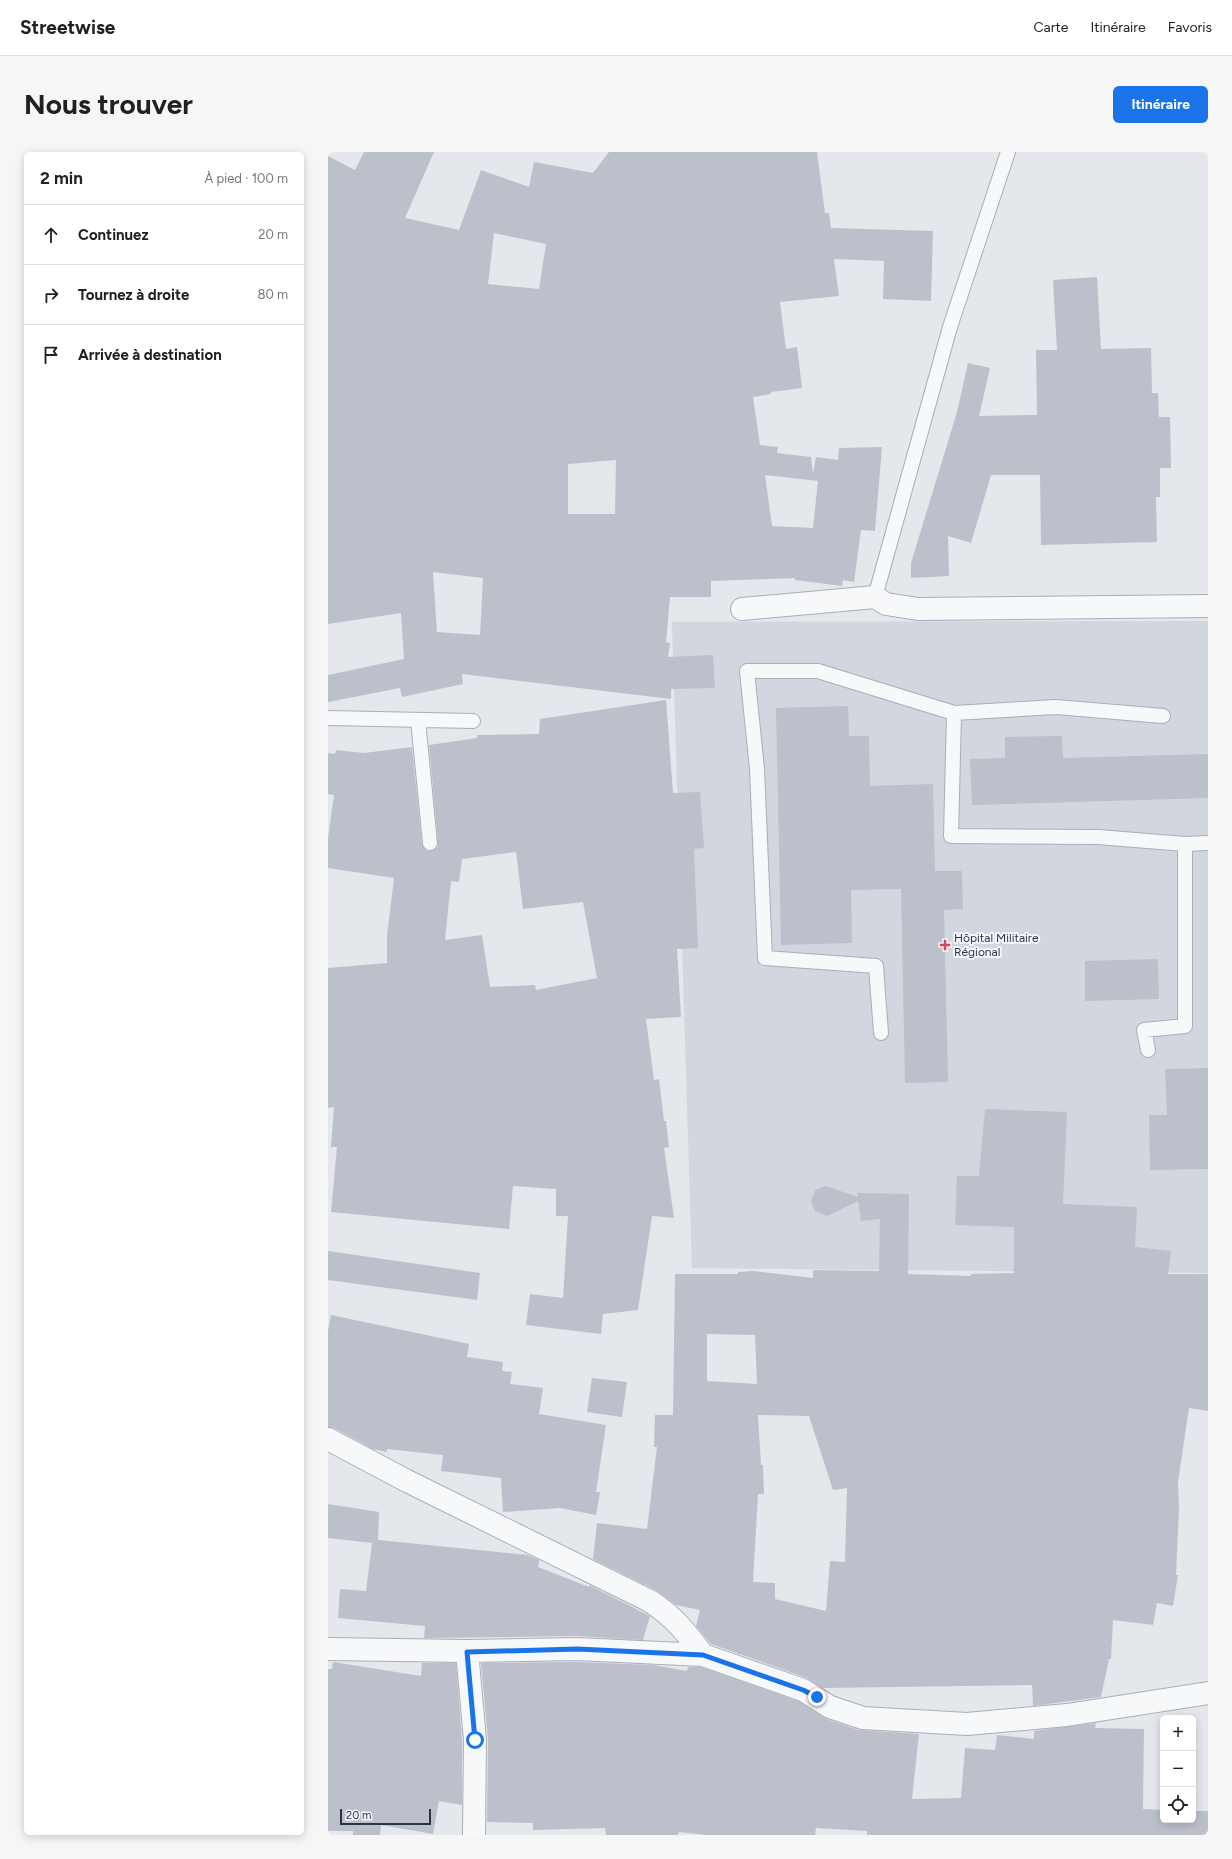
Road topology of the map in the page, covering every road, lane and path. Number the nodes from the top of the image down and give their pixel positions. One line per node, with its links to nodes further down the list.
1 (1008, 152): 2 (lane)
2 (875, 597): 3 (street); 4 (street)
3 (1208, 606)
4 (742, 609)
5 (954, 713): 6 (lane); 12 (lane); 13 (lane)
6 (1163, 716)
7 (328, 718): 8 (lane)
8 (418, 720): 9 (lane); 10 (lane)
9 (473, 721)
10 (430, 843)
11 (1208, 843): 12 (lane)
12 (1185, 844): 14 (lane)
13 (881, 1033)
14 (1148, 1050)
15 (328, 1439): 18 (street)
16 (328, 1649): 17 (street)
17 (467, 1652): 18 (street); 20 (street)
18 (703, 1655): 19 (street)
19 (1208, 1693)
20 (474, 1835)

